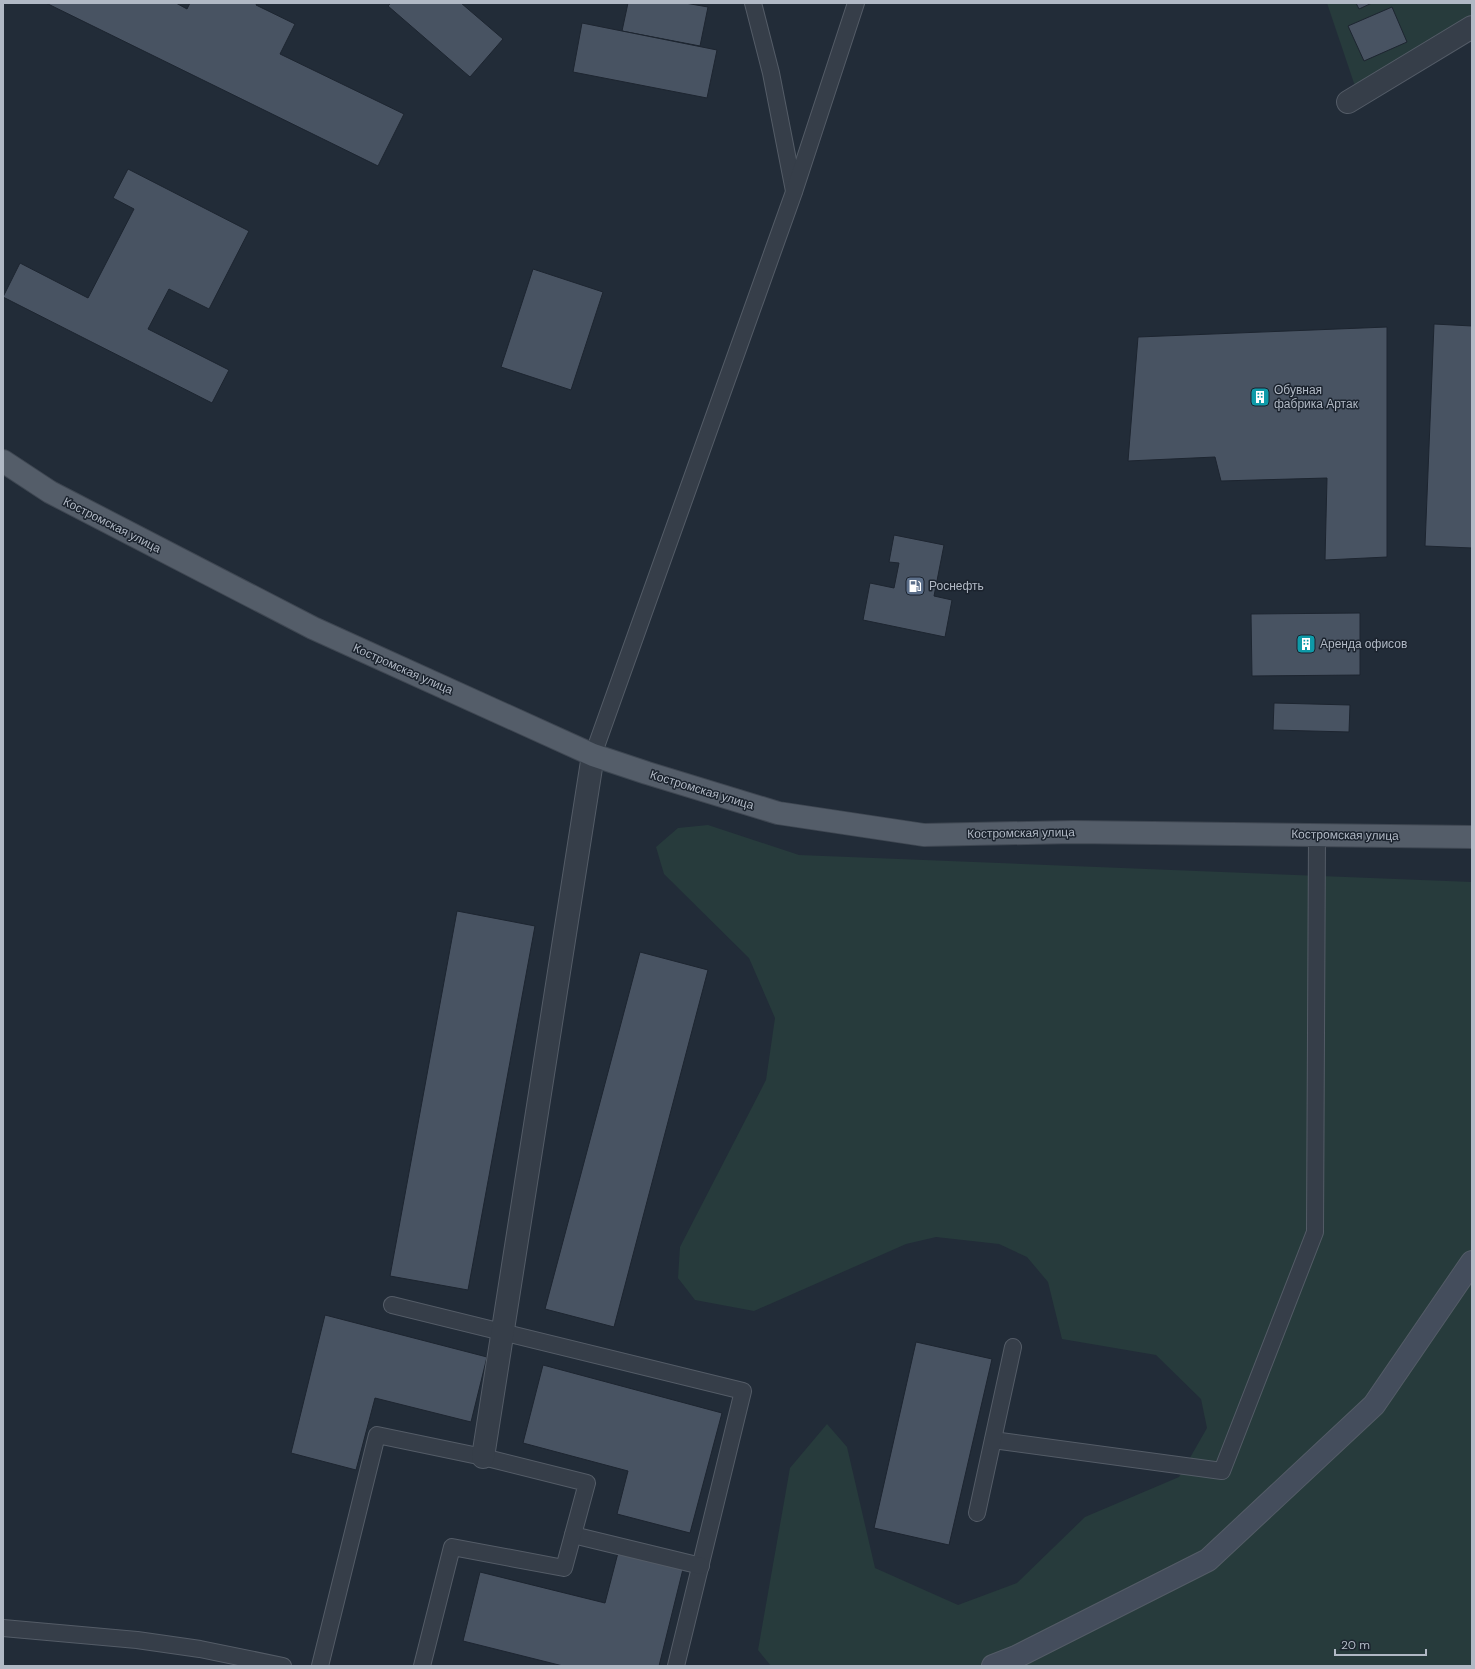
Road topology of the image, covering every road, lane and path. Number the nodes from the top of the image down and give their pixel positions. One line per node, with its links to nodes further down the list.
1 (752, 3): 5 (lane)
2 (856, 3): 5 (lane)
3 (1472, 27): 4 (street)
4 (1348, 102)
5 (794, 192): 7 (lane)
6 (3, 461): 7 (main road, Костромская улица)
7 (592, 755): 8 (main road, Костромская улица); 12 (street)
8 (1317, 835): 9 (main road, Костромская улица); 14 (lane)
9 (1472, 837)
10 (1472, 1262): 20 (main road)
11 (392, 1305): 12 (lane)
12 (503, 1332): 15 (street); 18 (lane)
13 (1014, 1347): 14 (lane)
14 (993, 1440): 16 (lane)
15 (483, 1457): 17 (lane); 22 (lane)
16 (977, 1513)
17 (573, 1535): 18 (lane); 23 (lane)
18 (701, 1566): 24 (lane)
19 (3, 1628): 21 (lane)
20 (1019, 1662): 25 (main road)
21 (283, 1666)
22 (320, 1666)
23 (422, 1666)
24 (676, 1666)
25 (993, 1666)

